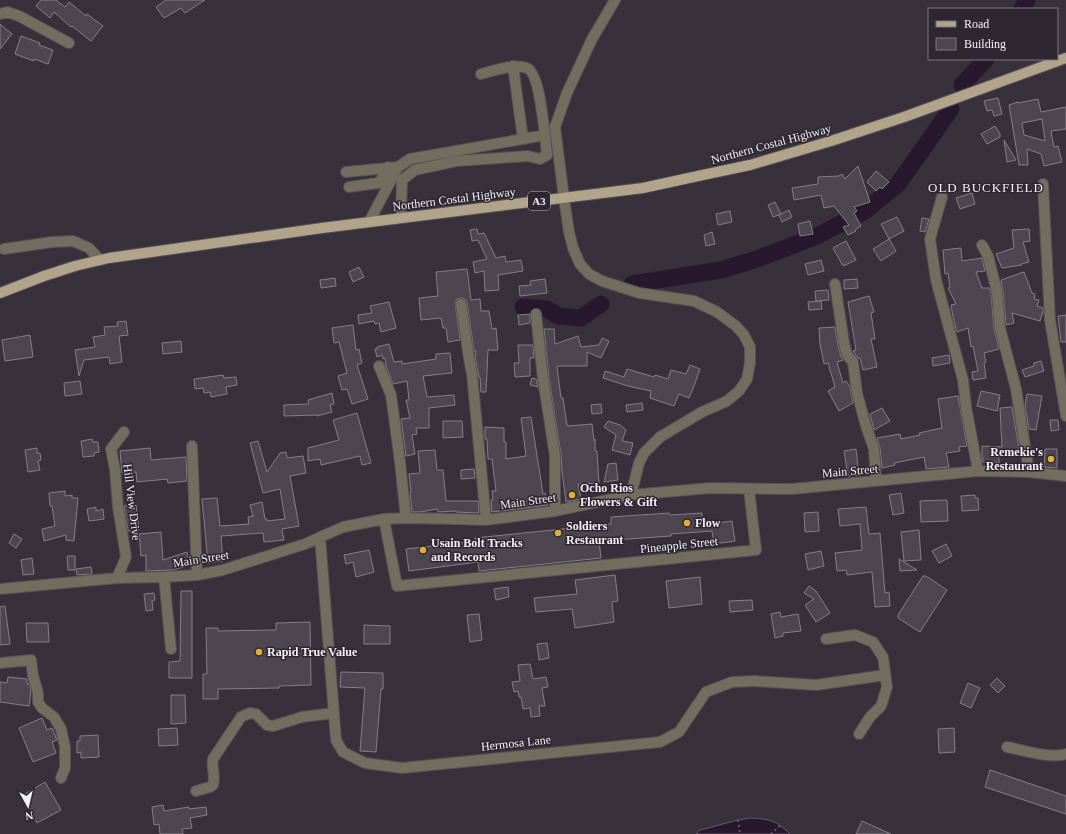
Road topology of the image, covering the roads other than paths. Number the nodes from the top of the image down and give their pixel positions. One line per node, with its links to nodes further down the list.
1 (615, 0): 14 (street)
2 (0, 14): 3 (street)
3 (69, 43)
4 (1066, 58): 14 (main road, Northern Costal Highway / A3)
5 (513, 66): 6 (street); 7 (street); 8 (street)
6 (481, 74)
7 (545, 135): 8 (street); 15 (street)
8 (523, 139): 9 (street)
9 (393, 167): 10 (street); 12 (street); 16 (street)
10 (346, 172)
11 (1043, 184): 25 (street)
12 (349, 187)
13 (942, 197): 28 (street)
14 (564, 198): 15 (main road, Northern Costal Highway / A3); 33 (street)
15 (401, 218): 16 (main road, Northern Costal Highway / A3)
16 (368, 222): 19 (main road, Northern Costal Highway / A3)
17 (982, 245): 29 (street)
18 (4, 249): 19 (street)
19 (100, 260): 21 (main road, Northern Costal Highway / A3)
20 (835, 284): 31 (street)
21 (0, 293)
22 (461, 304): 37 (street)
23 (536, 314): 34 (street)
24 (379, 366): 35 (street)
25 (1066, 416)
26 (124, 432): 41 (street, Hill View Drive)
27 (192, 446): 39 (street)
28 (978, 471): 29 (street, Main Street); 31 (street, Main Street)
29 (1029, 472): 30 (street, Main Street)
30 (1066, 476)
31 (876, 481): 32 (street, Main Street)
32 (749, 489): 33 (street, Main Street); 36 (street, Pineapple Street)
33 (631, 495): 34 (street, Main Street)
34 (555, 511): 37 (street, Main Street)
35 (406, 518): 36 (street, Main Street); 37 (street, Main Street)
36 (384, 519): 38 (street, Main Street)
37 (486, 520)
38 (320, 537): 39 (street, Main Street); 47 (street, Hermosa Lane)
39 (197, 574): 40 (street, Main Street)
40 (164, 577): 41 (street, Main Street); 44 (street)
41 (117, 578): 42 (street, Main Street)
42 (0, 589)
43 (826, 639): 46 (street)
44 (171, 649)
45 (0, 663): 51 (street)
46 (885, 675): 47 (street, Hermosa Lane); 48 (street)
47 (334, 713): 52 (street)
48 (859, 734)
49 (1007, 747): 50 (street)
50 (1066, 754)
51 (61, 778)
52 (196, 791)

